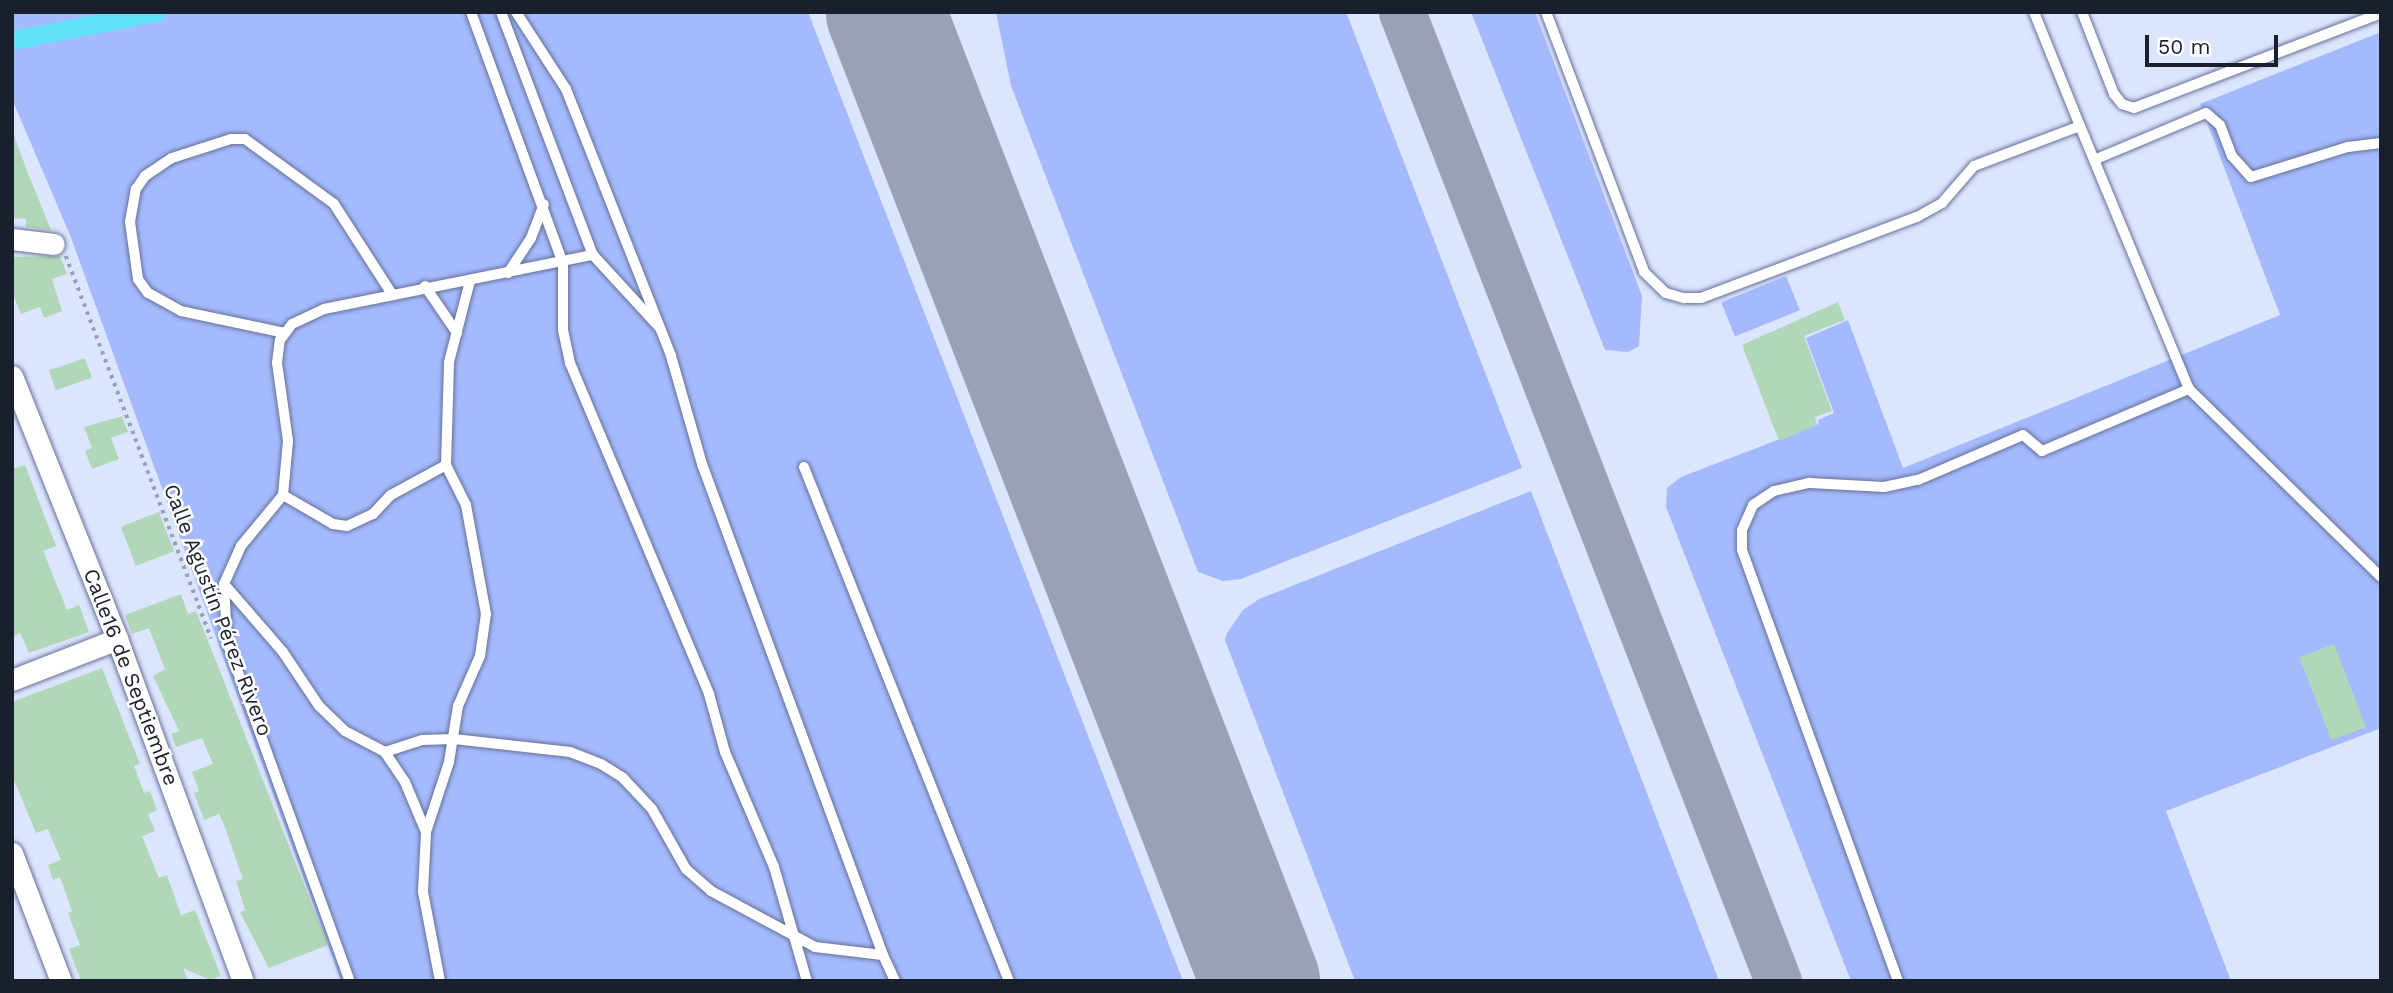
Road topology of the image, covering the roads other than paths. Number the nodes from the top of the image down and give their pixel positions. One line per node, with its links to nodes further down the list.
1 (471, 12): 11 (lane)
2 (501, 12): 14 (lane)
3 (516, 12): 20 (lane)
4 (1546, 12): 8 (lane)
5 (2034, 12): 8 (lane)
6 (2082, 12): 7 (lane)
7 (2381, 13)
8 (2080, 126): 10 (lane)
9 (2381, 143): 10 (lane)
10 (2094, 160): 24 (lane)
11 (544, 204): 15 (lane); 16 (lane)
12 (12, 239): 13 (street)
13 (59, 248)
14 (593, 255): 15 (lane); 20 (lane)
15 (563, 263): 16 (lane); 36 (lane)
16 (508, 273): 17 (lane)
17 (470, 281): 18 (lane); 21 (lane)
18 (425, 286): 19 (lane); 21 (lane)
19 (392, 294): 22 (lane); 22 (lane)
20 (660, 328): 37 (lane)
21 (457, 332): 25 (lane)
22 (285, 333): 27 (lane)
23 (12, 376): 30 (street, Calle16 de Septiembre)
24 (2189, 389): 28 (lane); 45 (lane)
25 (446, 465): 27 (lane); 32 (lane)
26 (804, 467): 44 (lane)
27 (283, 495): 29 (lane)
28 (2381, 577)
29 (224, 584): 33 (lane); 40 (lane)
30 (117, 639): 31 (street); 39 (street, Calle16 de Septiembre)
31 (12, 680)
32 (454, 739): 33 (lane); 34 (lane); 36 (lane)
33 (385, 752): 34 (lane)
34 (426, 832): 41 (lane)
35 (12, 853): 38 (street)
36 (793, 934): 37 (lane); 42 (lane)
37 (883, 955): 43 (lane)
38 (61, 981)
39 (243, 981)
40 (350, 981)
41 (440, 981)
42 (807, 981)
43 (895, 981)
44 (1009, 981)
45 (1898, 981)

